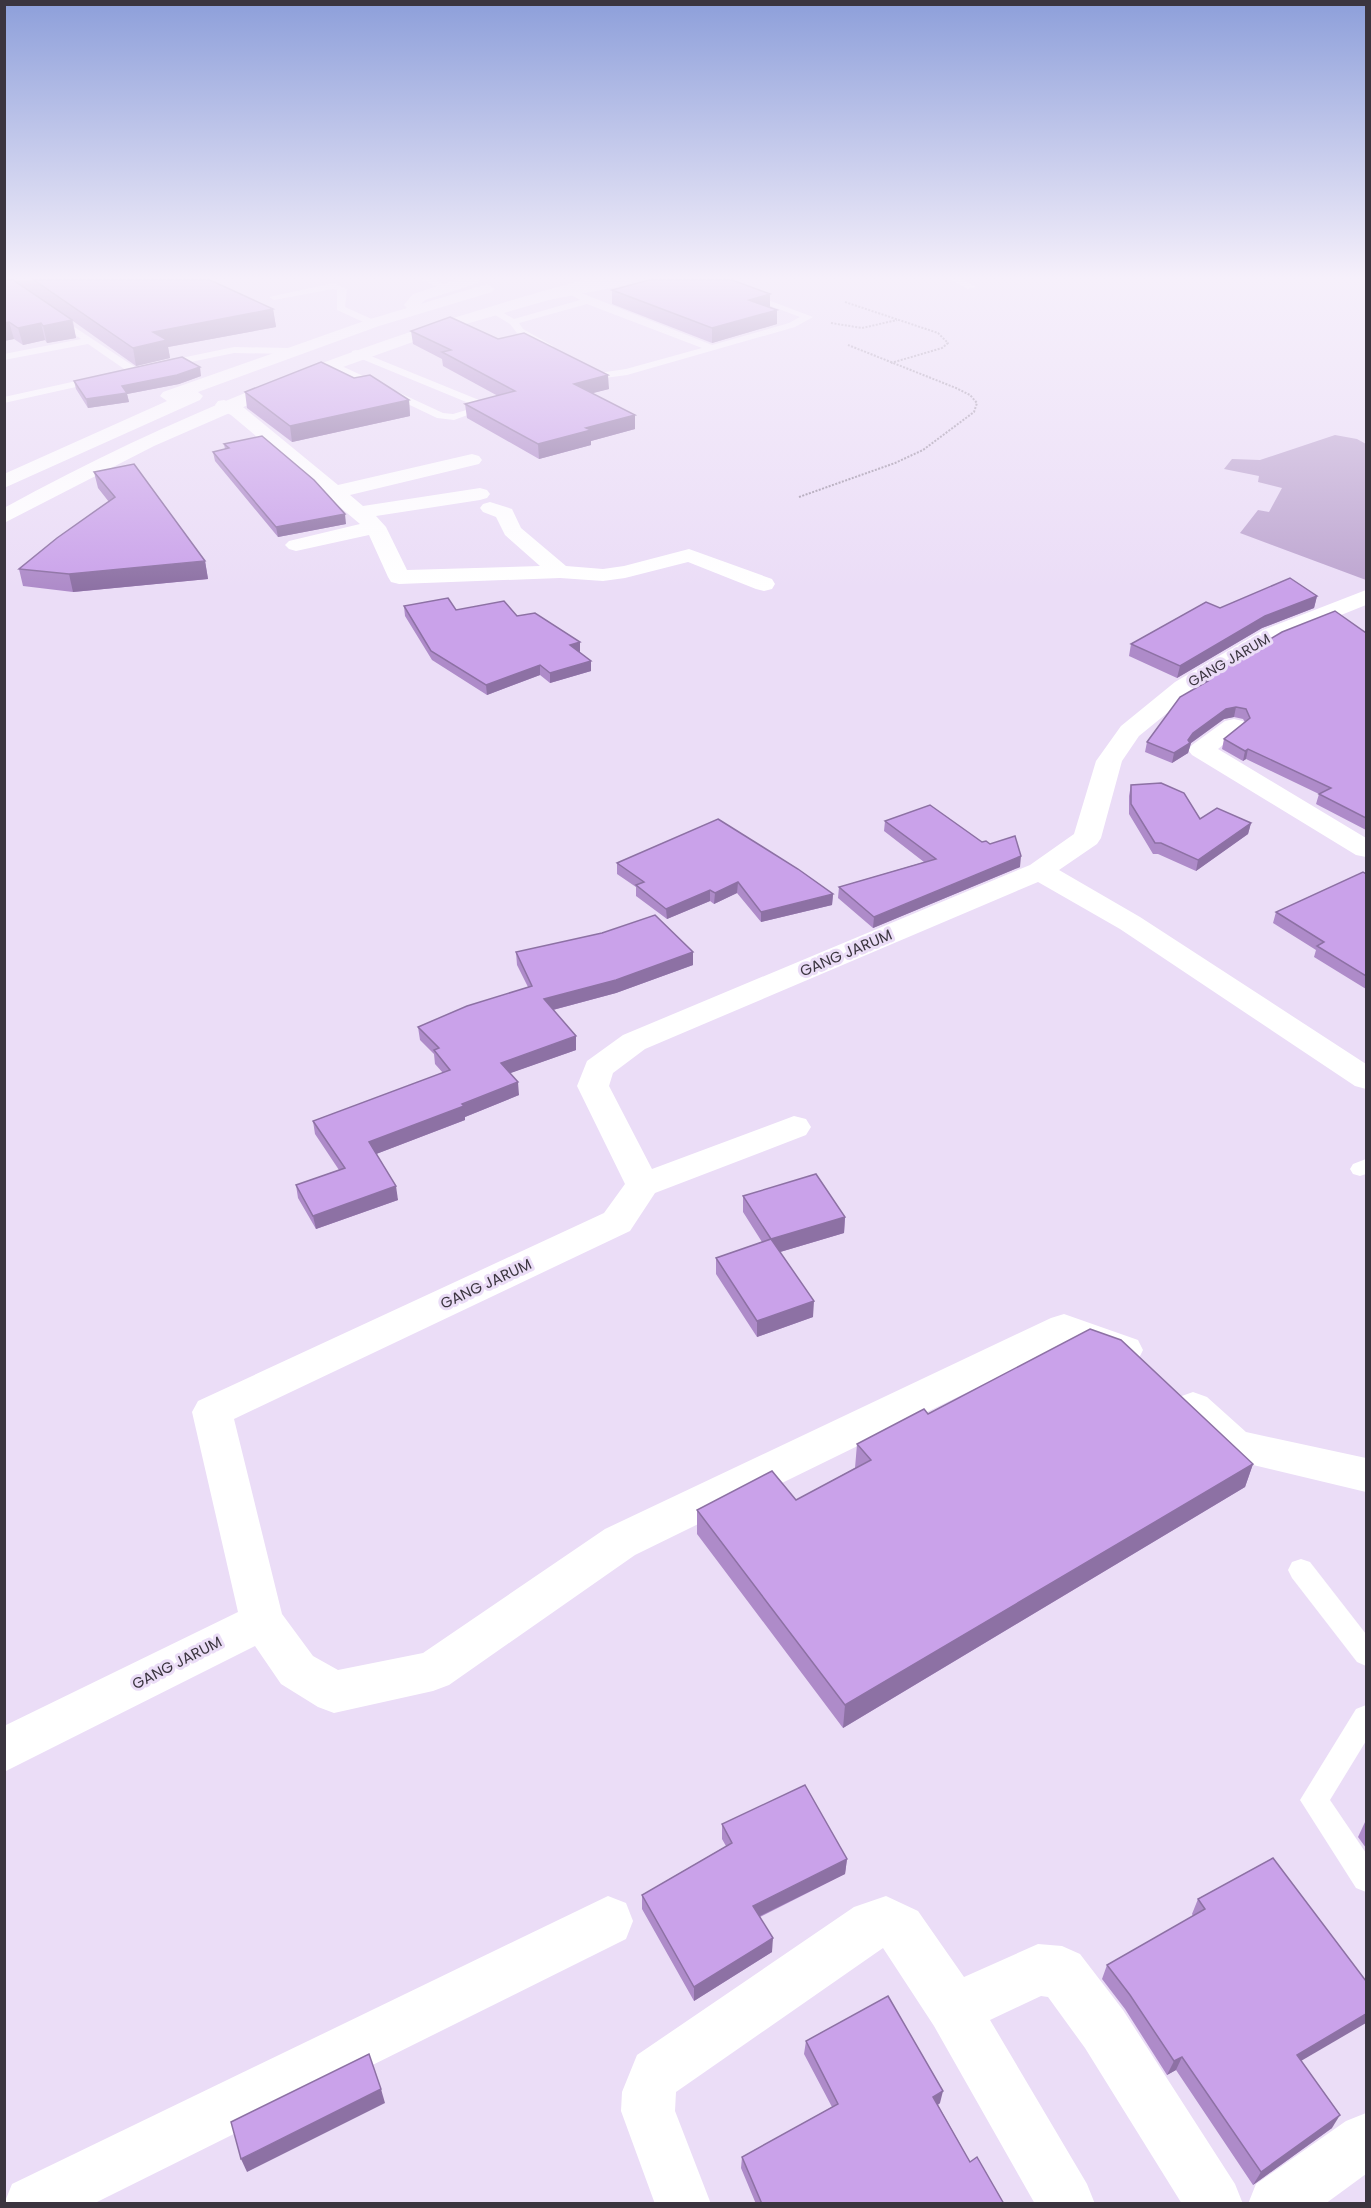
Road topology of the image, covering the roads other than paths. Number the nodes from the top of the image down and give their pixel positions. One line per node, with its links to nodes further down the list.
1 (79, 383): 8 (lane)
2 (201, 383): 11 (main road)
3 (224, 383): 12 (main road)
4 (268, 383): 14 (main road)
5 (280, 383): 9 (main road)
6 (370, 383): 7 (lane)
7 (429, 383)
8 (4, 400)
9 (224, 405): 13 (main road); 16 (main road)
10 (472, 460): 13 (main road)
11 (4, 468)
12 (4, 482)
13 (336, 492): 15 (main road)
14 (4, 504)
15 (359, 513): 17 (main road); 19 (main road)
16 (4, 517)
17 (376, 527): 18 (main road); 19 (main road)
18 (296, 545)
19 (560, 572): 20 (main road)
20 (764, 584)
21 (1366, 597): 24 (main road, GANG JARUM)
22 (1234, 726): 23 (main road)
23 (1366, 849)
24 (1040, 870): 25 (main road); 27 (main road, GANG JARUM)
25 (1366, 1079)
26 (794, 1127): 27 (main road)
27 (643, 1185): 30 (main road, GANG JARUM)
28 (1366, 1475): 30 (main road)
29 (1301, 1570): 31 (lane)
30 (262, 1621): 33 (main road, GANG JARUM)
31 (1366, 1654)
32 (1366, 1718): 34 (lane)
33 (4, 1749)
34 (1366, 1878)
35 (608, 1921): 38 (main road)
36 (953, 2007): 39 (main road); 40 (main road); 41 (main road)
37 (1366, 2141): 42 (main road)
38 (32, 2204)
39 (683, 2204)
40 (1066, 2204)
41 (1215, 2204)
42 (1276, 2204)

